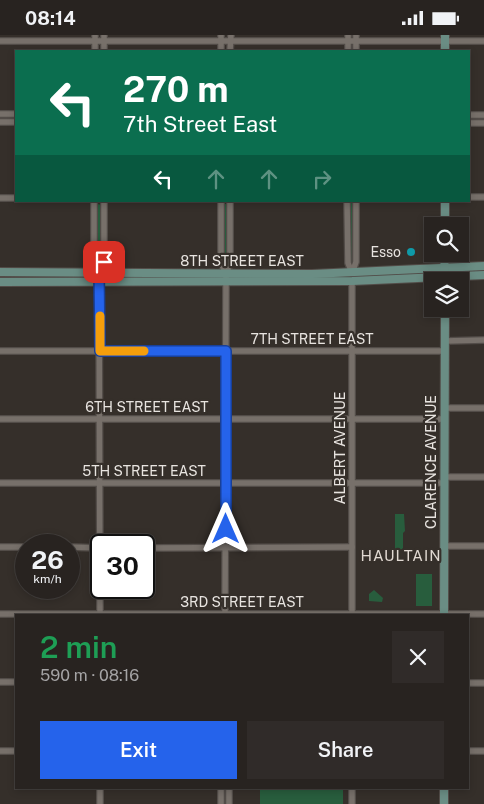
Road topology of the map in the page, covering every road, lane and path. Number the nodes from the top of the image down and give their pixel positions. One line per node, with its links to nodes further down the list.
1 (95, 38): 2 (street); 8 (street)
2 (104, 38): 3 (street)
3 (221, 38): 4 (street)
4 (230, 38): 5 (street)
5 (348, 38): 6 (street)
6 (356, 38): 7 (street)
7 (445, 38): 9 (street)
8 (0, 41)
9 (484, 41)
10 (0, 114): 11 (street)
11 (15, 114)
12 (470, 115): 13 (street)
13 (484, 115)
14 (0, 122): 15 (street)
15 (15, 122)
16 (470, 123): 17 (street)
17 (484, 123)
18 (0, 197): 19 (street)
19 (15, 197)
20 (470, 197): 21 (street)
21 (484, 197)
22 (94, 202): 34 (street)
23 (104, 202): 34 (street)
24 (221, 202): 36 (street)
25 (230, 202): 36 (street)
26 (347, 202): 37 (street)
27 (356, 202): 37 (street)
28 (444, 202): 29 (main road)
29 (445, 217)
30 (445, 262): 32 (main road)
31 (484, 266): 32 (main road, 8TH STREET EAST)
32 (445, 269): 35 (main road); 37 (main road, 8TH STREET EAST)
33 (0, 272): 34 (main road, 8TH STREET EAST)
34 (99, 272): 36 (main road, 8TH STREET EAST); 43 (street)
35 (445, 272)
36 (226, 273): 37 (main road, 8TH STREET EAST); 44 (street)
37 (352, 273)
38 (484, 275): 39 (main road, 8TH STREET EAST)
39 (469, 276)
40 (424, 279): 41 (main road, 8TH STREET EAST)
41 (352, 281): 44 (main road, 8TH STREET EAST); 52 (street, ALBERT AVENUE)
42 (0, 282): 43 (main road, 8TH STREET EAST)
43 (99, 282): 44 (main road, 8TH STREET EAST); 49 (street)
44 (226, 282): 50 (street)
45 (444, 317): 47 (main road, CLARENCE AVENUE)
46 (484, 340): 47 (street)
47 (445, 341): 51 (main road, CLARENCE AVENUE)
48 (0, 351): 49 (street, 7TH STREET EAST)
49 (100, 351): 50 (street, 7TH STREET EAST); 56 (street)
50 (226, 351): 52 (street, 7TH STREET EAST); 57 (street)
51 (444, 351): 52 (street, 7TH STREET EAST); 53 (main road, CLARENCE AVENUE)
52 (353, 352): 58 (street, ALBERT AVENUE)
53 (444, 408): 54 (street); 59 (main road, CLARENCE AVENUE)
54 (484, 408)
55 (0, 419): 56 (street, 6TH STREET EAST)
56 (100, 419): 57 (street, 6TH STREET EAST); 63 (street)
57 (226, 419): 58 (street, 6TH STREET EAST); 64 (street)
58 (352, 419): 59 (street, 6TH STREET EAST); 65 (street, ALBERT AVENUE)
59 (444, 419): 61 (main road, CLARENCE AVENUE)
60 (484, 477): 61 (street, 5TH STREET EAST)
61 (444, 480): 65 (street, 5TH STREET EAST); 67 (main road, CLARENCE AVENUE)
62 (0, 483): 63 (street, 5TH STREET EAST)
63 (100, 484): 64 (street, 5TH STREET EAST); 66 (street)
64 (226, 484): 65 (street, 5TH STREET EAST); 73 (street)
65 (352, 484): 71 (street, ALBERT AVENUE)
66 (100, 534)
67 (444, 546): 68 (street); 80 (main road, CLARENCE AVENUE)
68 (484, 546)
69 (0, 547): 70 (street)
70 (15, 547)
71 (352, 547): 73 (street); 79 (street, ALBERT AVENUE)
72 (155, 548): 73 (street)
73 (226, 548): 78 (street)
74 (100, 599): 77 (street)
75 (0, 613): 76 (street, 3RD STREET EAST)
76 (50, 614)
77 (100, 614)
78 (226, 614)
79 (352, 614)
80 (444, 614)
81 (469, 614): 82 (street, 3RD STREET EAST)
82 (484, 614)
83 (0, 682): 84 (street)
84 (15, 682)
85 (469, 683): 86 (street)
86 (484, 683)
87 (0, 751): 88 (street)
88 (15, 751)
89 (469, 751): 90 (street)
90 (484, 751)
91 (100, 789): 96 (street)
92 (221, 789): 97 (street)
93 (229, 789): 98 (street)
94 (352, 789): 99 (street)
95 (444, 789): 100 (main road)
96 (100, 804)
97 (221, 804)
98 (229, 804)
99 (352, 804)
100 (444, 804)

